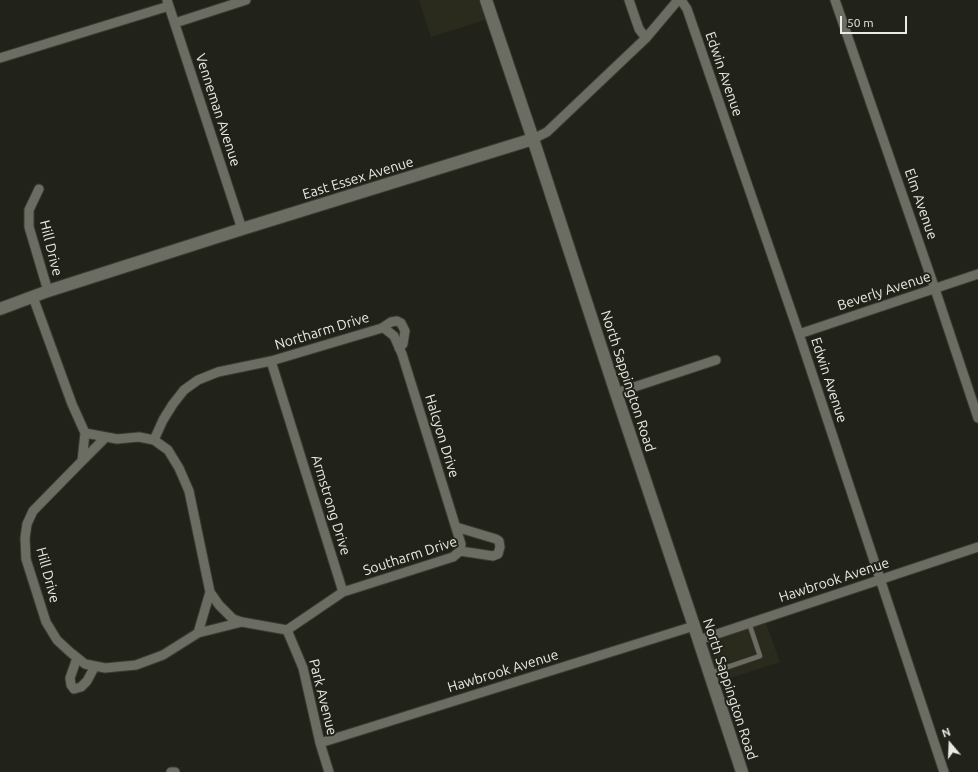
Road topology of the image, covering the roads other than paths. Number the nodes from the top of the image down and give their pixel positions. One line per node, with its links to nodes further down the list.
1 (246, 0): 7 (street)
2 (486, 0): 10 (street, North Sappington Road)
3 (629, 0): 8 (street)
4 (680, 0): 8 (street, East Essex Avenue); 19 (street, Edwin Avenue)
5 (835, 0): 14 (street, Elm Avenue)
6 (168, 3): 7 (street, Venneman Avenue); 9 (street)
7 (175, 23): 12 (street, Venneman Avenue)
8 (646, 38): 10 (street, East Essex Avenue)
9 (0, 58)
10 (533, 139): 12 (street, East Essex Avenue); 23 (street, North Sappington Road)
11 (39, 189): 15 (street, Hill Drive)
12 (242, 229): 15 (street, East Essex Avenue)
13 (978, 274): 14 (street, Beverly Avenue)
14 (935, 289): 19 (street, Beverly Avenue); 24 (street, Elm Avenue)
15 (48, 291): 16 (street, East Essex Avenue)
16 (33, 297): 17 (street, East Essex Avenue); 25 (street)
17 (0, 308)
18 (385, 330): 20 (street, Halcyon Drive); 20 (street, Northarm Drive); 22 (street, Northarm Drive)
19 (799, 334): 32 (street, Edwin Avenue)
20 (400, 348): 29 (street, Halcyon Drive)
21 (716, 360): 23 (street)
22 (271, 361): 27 (street, Northarm Drive); 34 (street, Armstrong Drive)
23 (616, 393): 37 (street, North Sappington Road)
24 (978, 418)
25 (85, 433): 26 (street); 28 (street)
26 (106, 437): 27 (street); 28 (street, Hill Drive)
27 (154, 440): 33 (street, Hill Drive)
28 (82, 461): 41 (street, Hill Drive)
29 (456, 527): 31 (street, Halcyon Drive); 31 (street, Southarm Drive)
30 (978, 547): 32 (street, Hawbrook Avenue)
31 (460, 551): 34 (street, Southarm Drive)
32 (880, 579): 36 (street, Hawbrook Avenue); 49 (street, Edwin Avenue)
33 (210, 592): 35 (street, Hill Drive); 39 (street, Hill Drive)
34 (344, 592): 38 (street)
35 (242, 622): 38 (street, Hill Drive); 39 (street, Hill Drive)
36 (749, 623): 40 (street, Hawbrook Avenue); 43 (lane)
37 (694, 626): 40 (street, North Sappington Road); 44 (street, Hawbrook Avenue)
38 (287, 630): 44 (street, Park Avenue)
39 (198, 633): 42 (street, Hill Drive)
40 (699, 640): 43 (street, North Sappington Road)
41 (77, 658): 42 (street, Hill Drive); 42 (street)
42 (95, 666)
43 (710, 673): 48 (street, North Sappington Road)
44 (320, 743): 47 (street, Park Avenue)
45 (171, 772): 46 (street)
46 (175, 772)
47 (329, 772)
48 (742, 772)
49 (944, 772)

